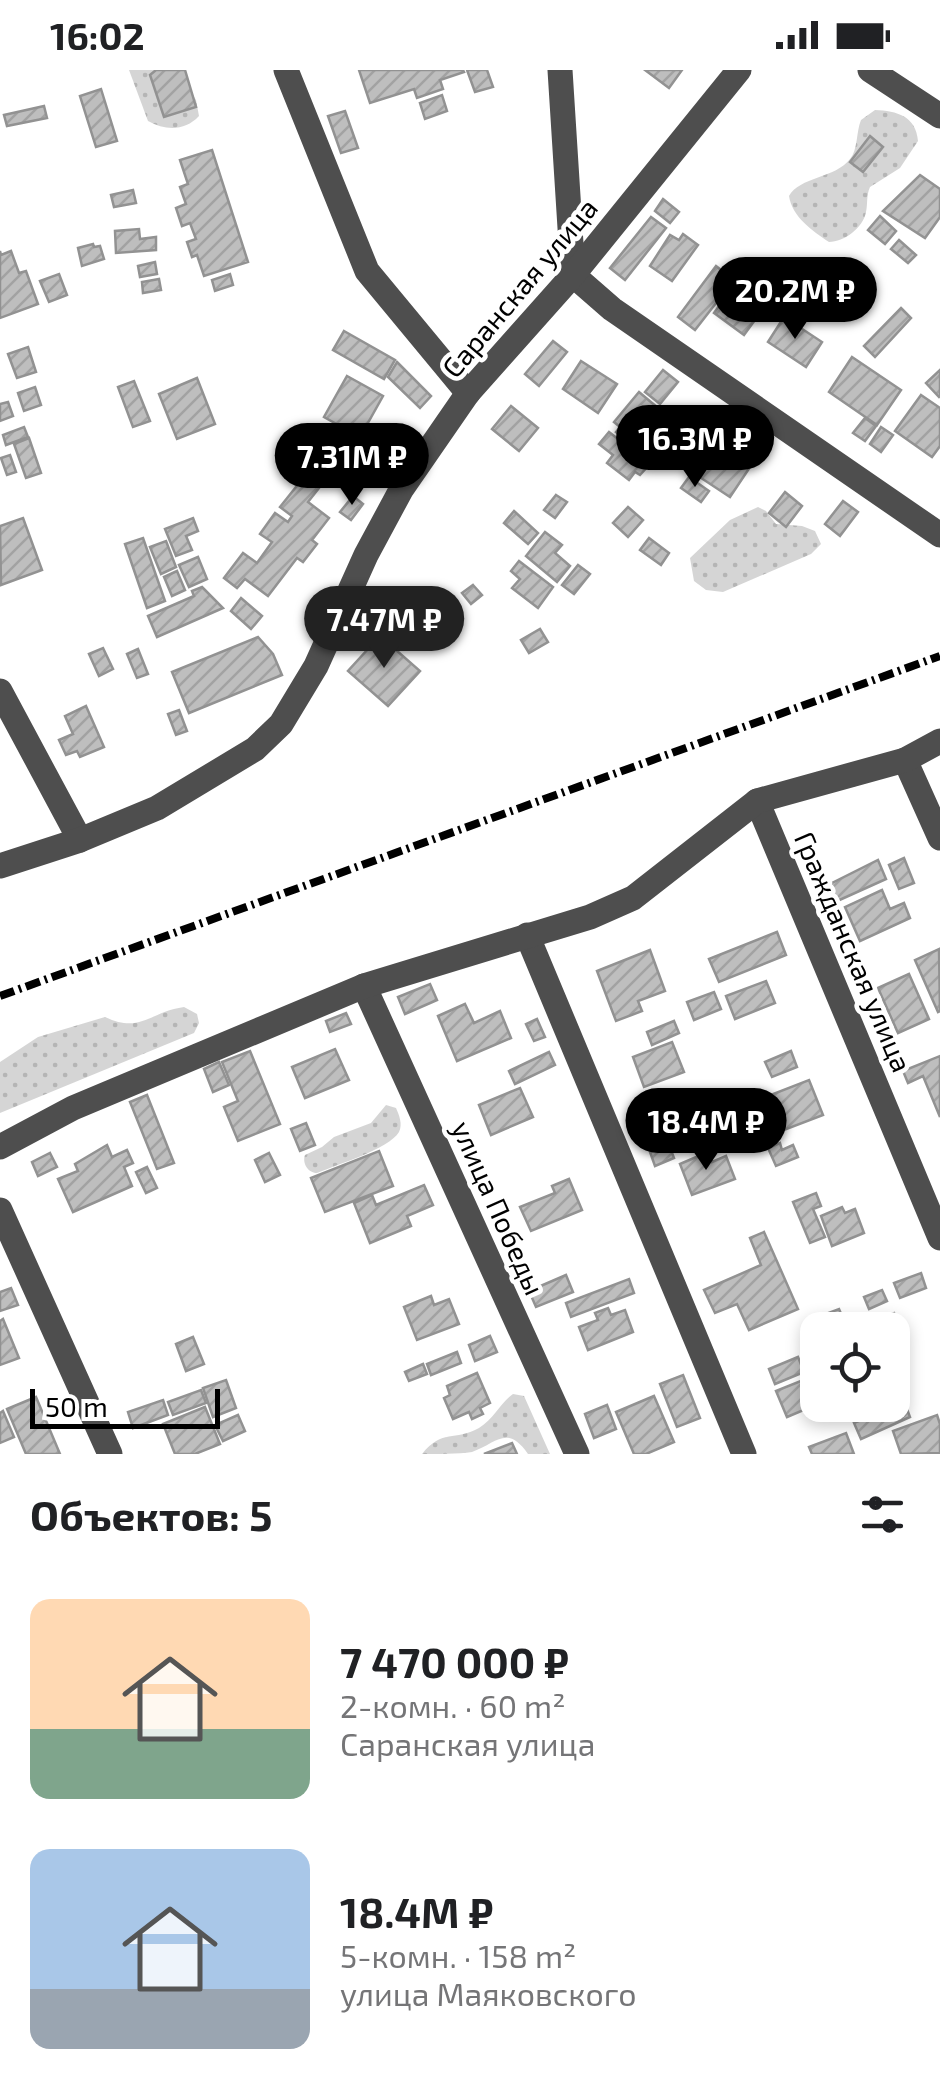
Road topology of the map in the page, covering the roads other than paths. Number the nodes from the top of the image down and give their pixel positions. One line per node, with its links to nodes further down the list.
1 (286, 70): 7 (street)
2 (560, 70): 6 (street)
3 (739, 70): 6 (street, Саранская улица)
4 (870, 70): 5 (street)
5 (940, 116)
6 (573, 275): 7 (street, Саранская улица); 8 (street)
7 (468, 393): 14 (street, Саранская улица)
8 (940, 536)
9 (0, 691): 14 (street)
10 (940, 741): 11 (street)
11 (905, 760): 12 (street); 13 (street)
12 (757, 801): 16 (street); 20 (street, Гражданская улица)
13 (940, 838)
14 (80, 840): 15 (street, Саранская улица)
15 (0, 866)
16 (526, 936): 17 (street); 23 (street)
17 (364, 986): 18 (street); 22 (street, улица Победы)
18 (0, 1146)
19 (0, 1210): 21 (street)
20 (940, 1238)
21 (110, 1454)
22 (577, 1454)
23 (744, 1454)

